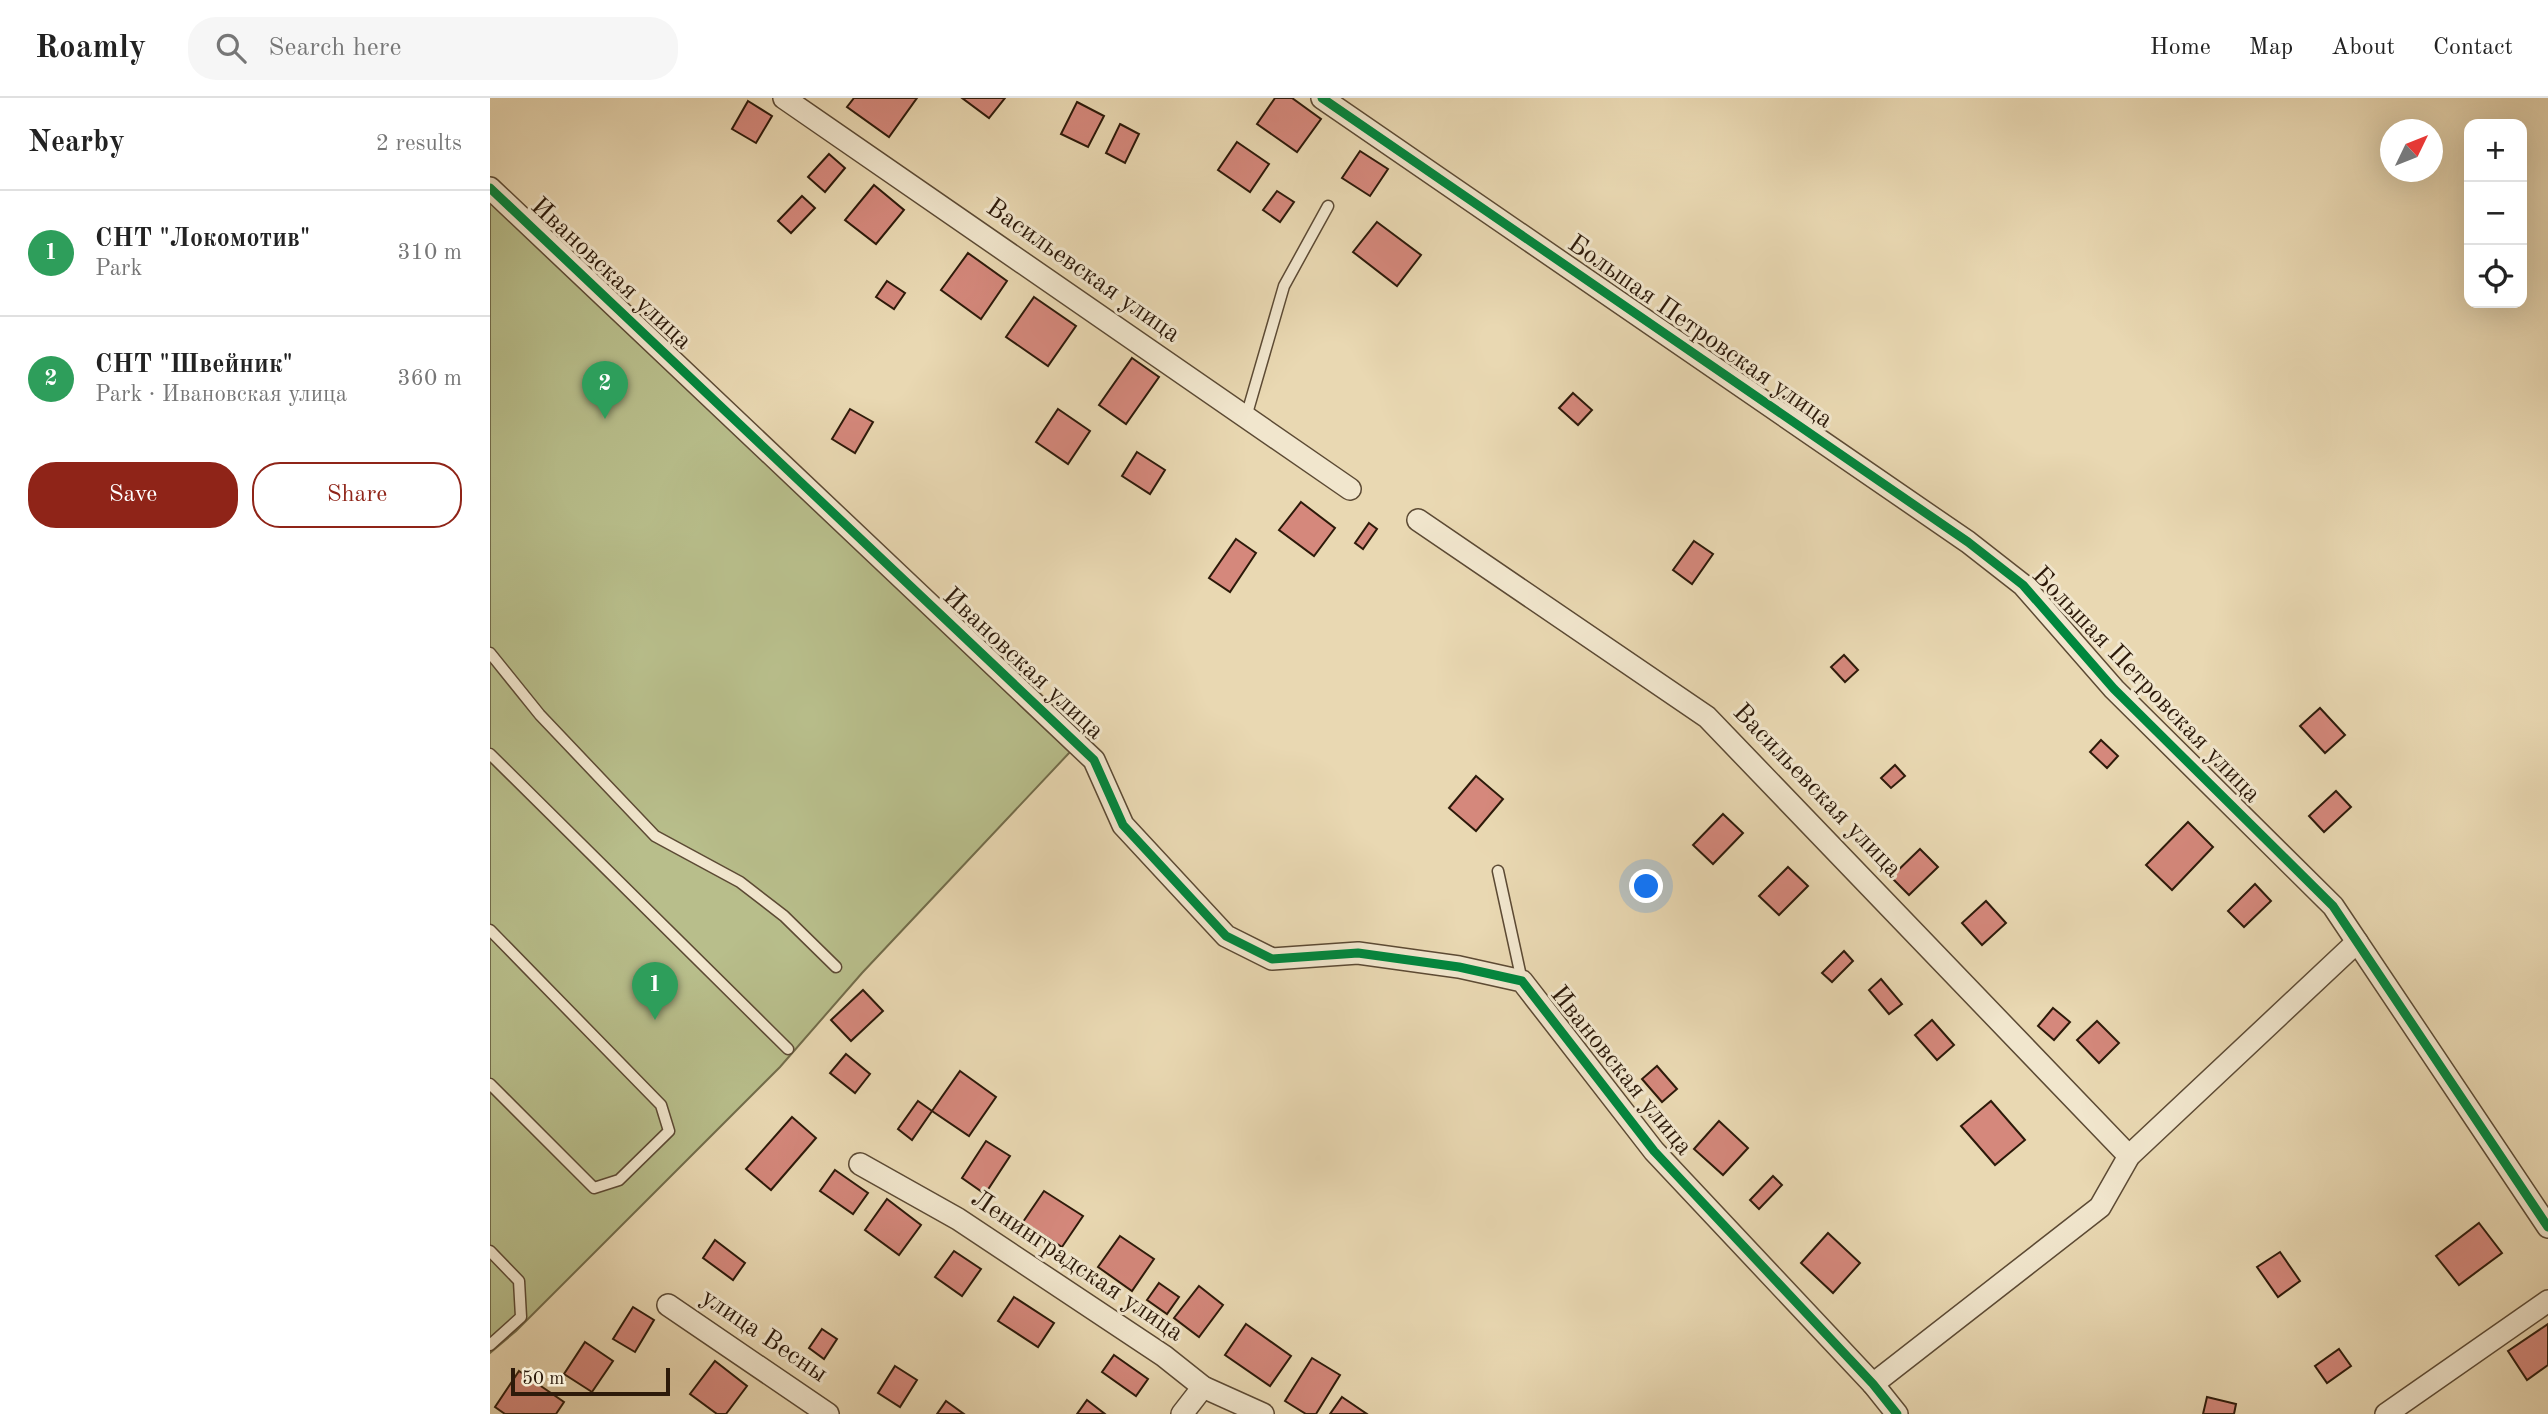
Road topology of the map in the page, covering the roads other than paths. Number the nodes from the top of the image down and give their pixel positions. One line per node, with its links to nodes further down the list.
1 (784, 98): 5 (street, Васильевская улица)
2 (1322, 98): 12 (street, Большая Петровская улица)
3 (490, 188): 14 (street, Ивановская улица)
4 (1328, 206): 5 (lane)
5 (1246, 417): 6 (street, Васильевская улица)
6 (1350, 489)
7 (1418, 520): 17 (street, Васильевская улица)
8 (490, 653): 13 (lane)
9 (490, 754): 15 (lane)
10 (1498, 871): 14 (lane)
11 (490, 930): 16 (lane)
12 (2357, 942): 17 (street); 19 (street, Большая Петровская улица)
13 (836, 967)
14 (1522, 981): 24 (street, Ивановская улица)
15 (788, 1049)
16 (490, 1084)
17 (2129, 1156): 24 (street)
18 (860, 1164): 25 (street, Ленинградская улица)
19 (2548, 1227)
20 (490, 1251): 23 (lane)
21 (2548, 1301): 30 (street)
22 (668, 1305): 26 (street, улица Весны)
23 (490, 1345)
24 (1873, 1384): 29 (street, Ивановская улица)
25 (1203, 1387): 27 (street); 28 (street, Ленинградская улица)
26 (828, 1414)
27 (1182, 1414)
28 (1263, 1414)
29 (1896, 1414)
30 (2386, 1414)

